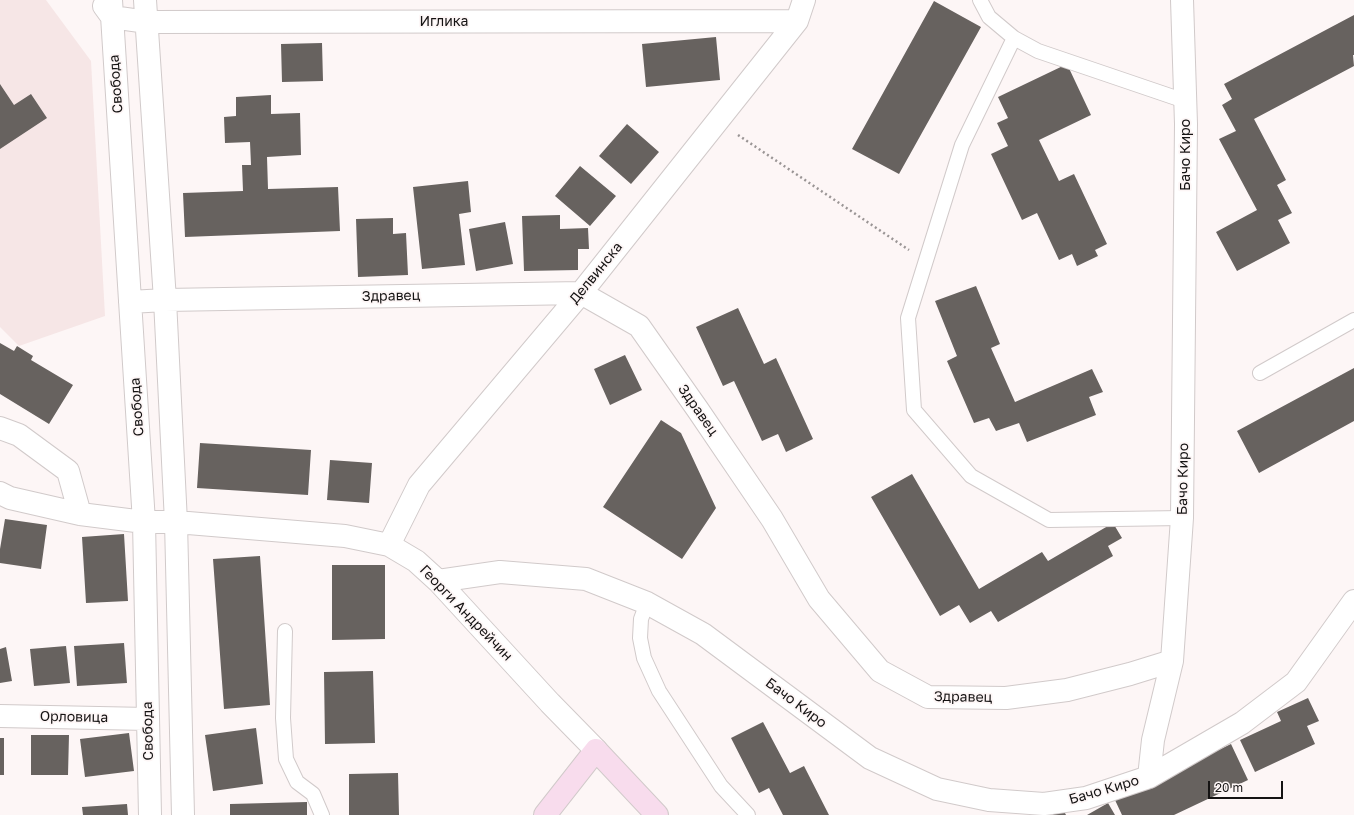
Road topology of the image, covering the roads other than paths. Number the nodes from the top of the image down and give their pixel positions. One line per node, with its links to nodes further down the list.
1 (145, 0): 7 (street)
2 (804, 0): 6 (street, Делвинска)
3 (980, 0): 8 (lane)
4 (1182, 0): 9 (street, Бачо Киро)
5 (107, 6): 7 (street, Иглика); 12 (street, Свобода)
6 (797, 21): 7 (street, Иглика); 10 (street, Делвинска)
7 (147, 22): 11 (street)
8 (1014, 38): 9 (lane); 18 (lane)
9 (1185, 100): 18 (street, Бачо Киро)
10 (581, 293): 11 (street, Здравец); 21 (street, Делвинска); 26 (street, Здравец)
11 (165, 300): 12 (street, Здравец); 20 (street)
12 (130, 302): 19 (street, Свобода)
13 (1354, 320): 14 (lane)
14 (1260, 373)
15 (0, 428): 17 (street)
16 (0, 493): 17 (street, Георги Андрейчин)
17 (80, 514): 19 (street, Георги Андрейчин)
18 (1182, 518): 26 (street, Бачо Киро)
19 (144, 522): 20 (street, Георги Андрейчин); 28 (street, Свобода)
20 (176, 522): 21 (street, Георги Андрейчин); 33 (street)
21 (389, 546): 22 (street, Георги Андрейчин)
22 (438, 581): 24 (street, Бачо Киро); 29 (street, Георги Андрейчин)
23 (1354, 601): 30 (street)
24 (647, 603): 31 (street, Бачо Киро); 37 (lane)
25 (285, 631): 34 (lane)
26 (1172, 661): 30 (street, Бачо Киро)
27 (0, 716): 28 (street, Орловица)
28 (148, 719): 32 (street, Свобода)
29 (596, 750): 35 (street); 36 (street, Георги Андрейчин)
30 (1149, 777): 31 (street, Бачо Киро)
31 (1004, 808)
32 (150, 815)
33 (183, 815)
34 (322, 815)
35 (545, 815)
36 (657, 815)
37 (748, 815)

